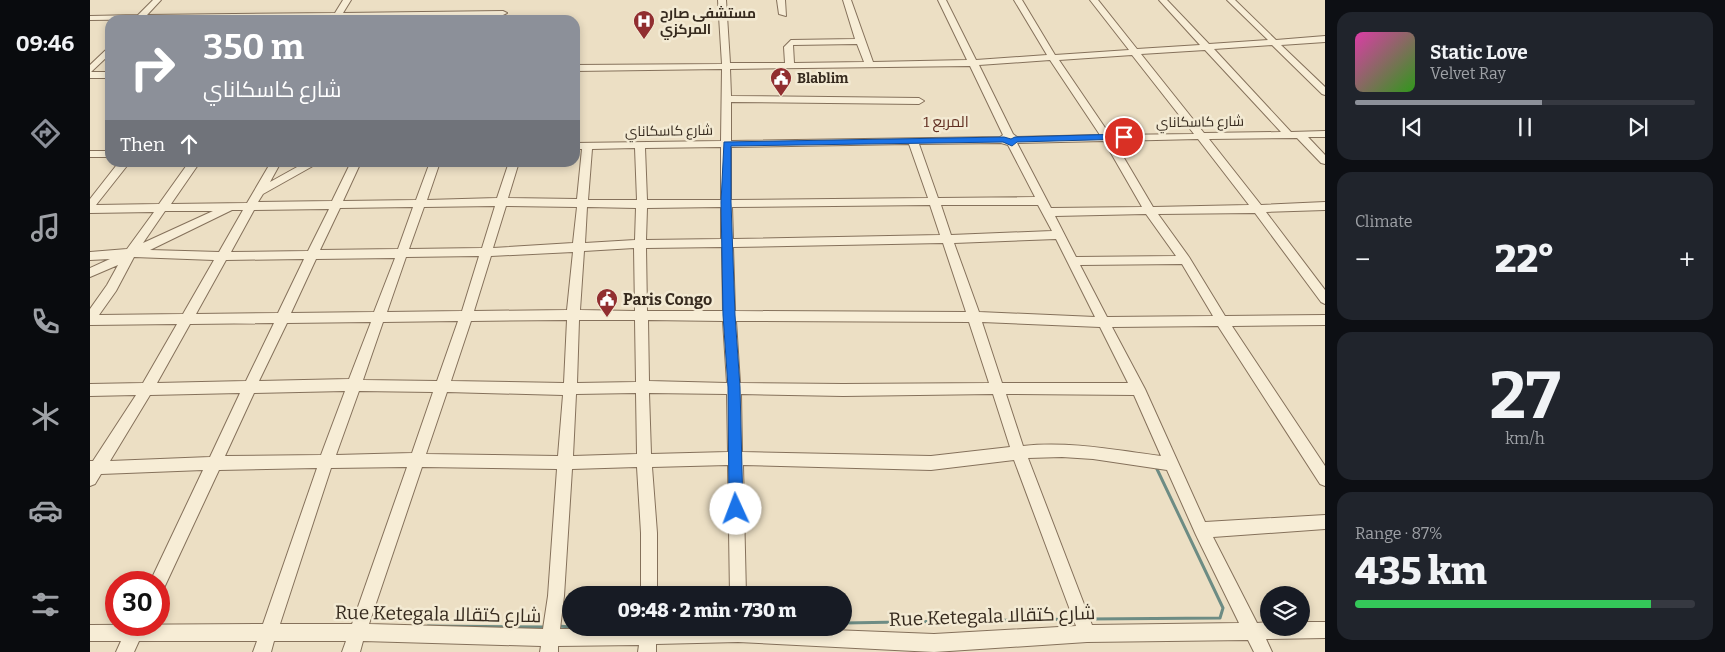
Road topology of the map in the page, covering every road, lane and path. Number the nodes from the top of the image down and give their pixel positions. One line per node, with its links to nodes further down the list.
1 (157, 0): 13 (street)
2 (347, 0): 14 (street)
3 (722, 0): 27 (street)
4 (781, 0): 12 (street)
5 (848, 0): 19 (street)
6 (942, 0): 25 (street)
7 (1018, 0): 24 (street)
8 (1094, 0): 22 (street)
9 (1163, 0): 21 (street)
10 (1231, 0): 20 (street)
11 (502, 13): 15 (street)
12 (783, 14)
13 (143, 15)
14 (337, 15)
15 (419, 15)
16 (90, 18): 17 (street)
17 (105, 18)
18 (1325, 39): 20 (street)
19 (860, 41): 26 (street); 28 (street)
20 (1274, 41): 21 (street); 33 (street)
21 (1205, 46): 22 (street); 36 (street)
22 (1134, 52): 24 (street); 39 (street)
23 (105, 54): 30 (street)
24 (1053, 58): 25 (street); 40 (street)
25 (975, 63): 26 (street); 41 (street)
26 (870, 65): 28 (street)
27 (726, 66): 28 (street); 29 (street); 34 (street)
28 (790, 66)
29 (580, 68)
30 (90, 70)
31 (90, 75): 32 (street)
32 (105, 75)
33 (1325, 92)
34 (726, 99): 35 (street); 43 (street)
35 (919, 100)
36 (1288, 134): 37 (street, شارع كاسكاناي); 39 (street, شارع كاسكاناي)
37 (1299, 134): 38 (street, شارع كاسكاناي); 48 (street)
38 (1325, 134)
39 (1199, 136): 40 (street, شارع كاسكاناي); 70 (street)
40 (1106, 137): 41 (street, شارع كاسكاناي); 71 (street)
41 (1010, 140): 42 (street, شارع كاسكاناي); 66 (street)
42 (913, 141): 43 (street, شارع كاسكاناي); 57 (street)
43 (727, 144): 44 (street, شارع كاسكاناي); 59 (street)
44 (640, 145): 45 (street, شارع كاسكاناي); 63 (street)
45 (581, 146): 60 (street)
46 (90, 154): 47 (street)
47 (105, 154)
48 (1325, 161)
49 (121, 167): 68 (street)
50 (192, 167): 69 (street)
51 (273, 167): 56 (street)
52 (306, 167): 56 (street)
53 (354, 167): 61 (street)
54 (433, 167): 62 (street)
55 (512, 167): 58 (street)
56 (261, 191): 64 (street); 65 (street)
57 (933, 201): 59 (street); 66 (street); 73 (street)
58 (502, 202): 60 (street); 62 (street); 77 (street)
59 (726, 202): 63 (street); 74 (street)
60 (581, 203): 63 (street); 76 (street)
61 (337, 204): 62 (street); 64 (street); 80 (street)
62 (419, 204): 79 (street)
63 (642, 204): 75 (street)
64 (252, 205): 65 (street); 82 (street)
65 (233, 206): 69 (street); 78 (street)
66 (1046, 206): 71 (street); 72 (street)
67 (1325, 206): 70 (street)
68 (90, 207): 69 (street)
69 (165, 207): 78 (street)
70 (1258, 209): 71 (street); 86 (street)
71 (1149, 210): 83 (street)
72 (1059, 235): 73 (street); 84 (street)
73 (947, 239): 74 (street); 91 (street)
74 (728, 243): 75 (street); 89 (street)
75 (640, 244): 76 (street); 88 (street)
76 (580, 247): 77 (street); 87 (street)
77 (486, 252): 79 (street); 90 (street)
78 (130, 253): 81 (street); 82 (street); 85 (street); 94 (street)
79 (402, 253): 80 (street); 93 (street)
80 (313, 254): 82 (street); 92 (street)
81 (90, 256)
82 (223, 256): 95 (street)
83 (1185, 260): 84 (street); 97 (street)
84 (1072, 261): 98 (street)
85 (90, 273)
86 (1325, 299)
87 (573, 315): 88 (street); 90 (street); 105 (street)
88 (643, 315): 89 (street); 102 (street)
89 (729, 315): 91 (street); 103 (street)
90 (466, 316): 93 (street); 100 (street)
91 (974, 316): 98 (street); 104 (street)
92 (283, 318): 93 (street); 95 (street); 101 (street)
93 (379, 318): 99 (street)
94 (90, 319): 95 (street)
95 (186, 319): 108 (street)
96 (1325, 320): 97 (street)
97 (1222, 321): 98 (street); 118 (street)
98 (1102, 322): 106 (street)
99 (355, 385): 100 (street); 101 (street); 113 (street)
100 (442, 386): 105 (street); 111 (street)
101 (251, 387): 108 (street); 114 (street)
102 (644, 387): 103 (street); 105 (street); 112 (street)
103 (734, 387): 104 (street); 110 (street)
104 (998, 388): 106 (street); 109 (street)
105 (570, 389): 115 (street)
106 (1138, 389): 116 (street)
107 (90, 390): 108 (street)
108 (146, 390): 117 (street)
109 (1019, 454): 110 (street); 116 (street); 131 (street)
110 (734, 458): 112 (street); 123 (street)
111 (416, 460): 113 (street); 115 (street); 129 (street)
112 (644, 460): 115 (street); 122 (street)
113 (326, 462): 114 (street); 128 (street)
114 (214, 463): 117 (street); 121 (street)
115 (565, 463): 136 (street)
116 (1172, 464): 120 (street)
117 (92, 472)
118 (1325, 479)
119 (1325, 522): 120 (street)
120 (1201, 530): 125 (street)
121 (163, 571)
122 (649, 586)
123 (738, 586)
124 (170, 630): 128 (street, Rue Ketegala شارع كتقالا)
125 (1252, 630): 126 (street, Rue Ketegala شارع كتقالا); 131 (street, Rue Ketegala شارع كتقالا); 141 (street)
126 (1325, 630)
127 (105, 632): 130 (street, Rue Ketegala شارع كتقالا)
128 (269, 632): 129 (street, Rue Ketegala شارع كتقالا); 139 (street)
129 (357, 632): 136 (street, Rue Ketegala شارع كتقالا); 140 (street)
130 (90, 633)
131 (1087, 634): 137 (street, Rue Ketegala شارع كتقالا)
132 (133, 636): 138 (street)
133 (674, 636): 135 (street, Rue Ketegala شارع كتقالا)
134 (796, 636): 137 (street, Rue Ketegala شارع كتقالا)
135 (648, 638): 136 (street, Rue Ketegala شارع كتقالا)
136 (550, 645)
137 (935, 648)
138 (125, 652)
139 (262, 652)
140 (351, 652)
141 (1263, 652)

